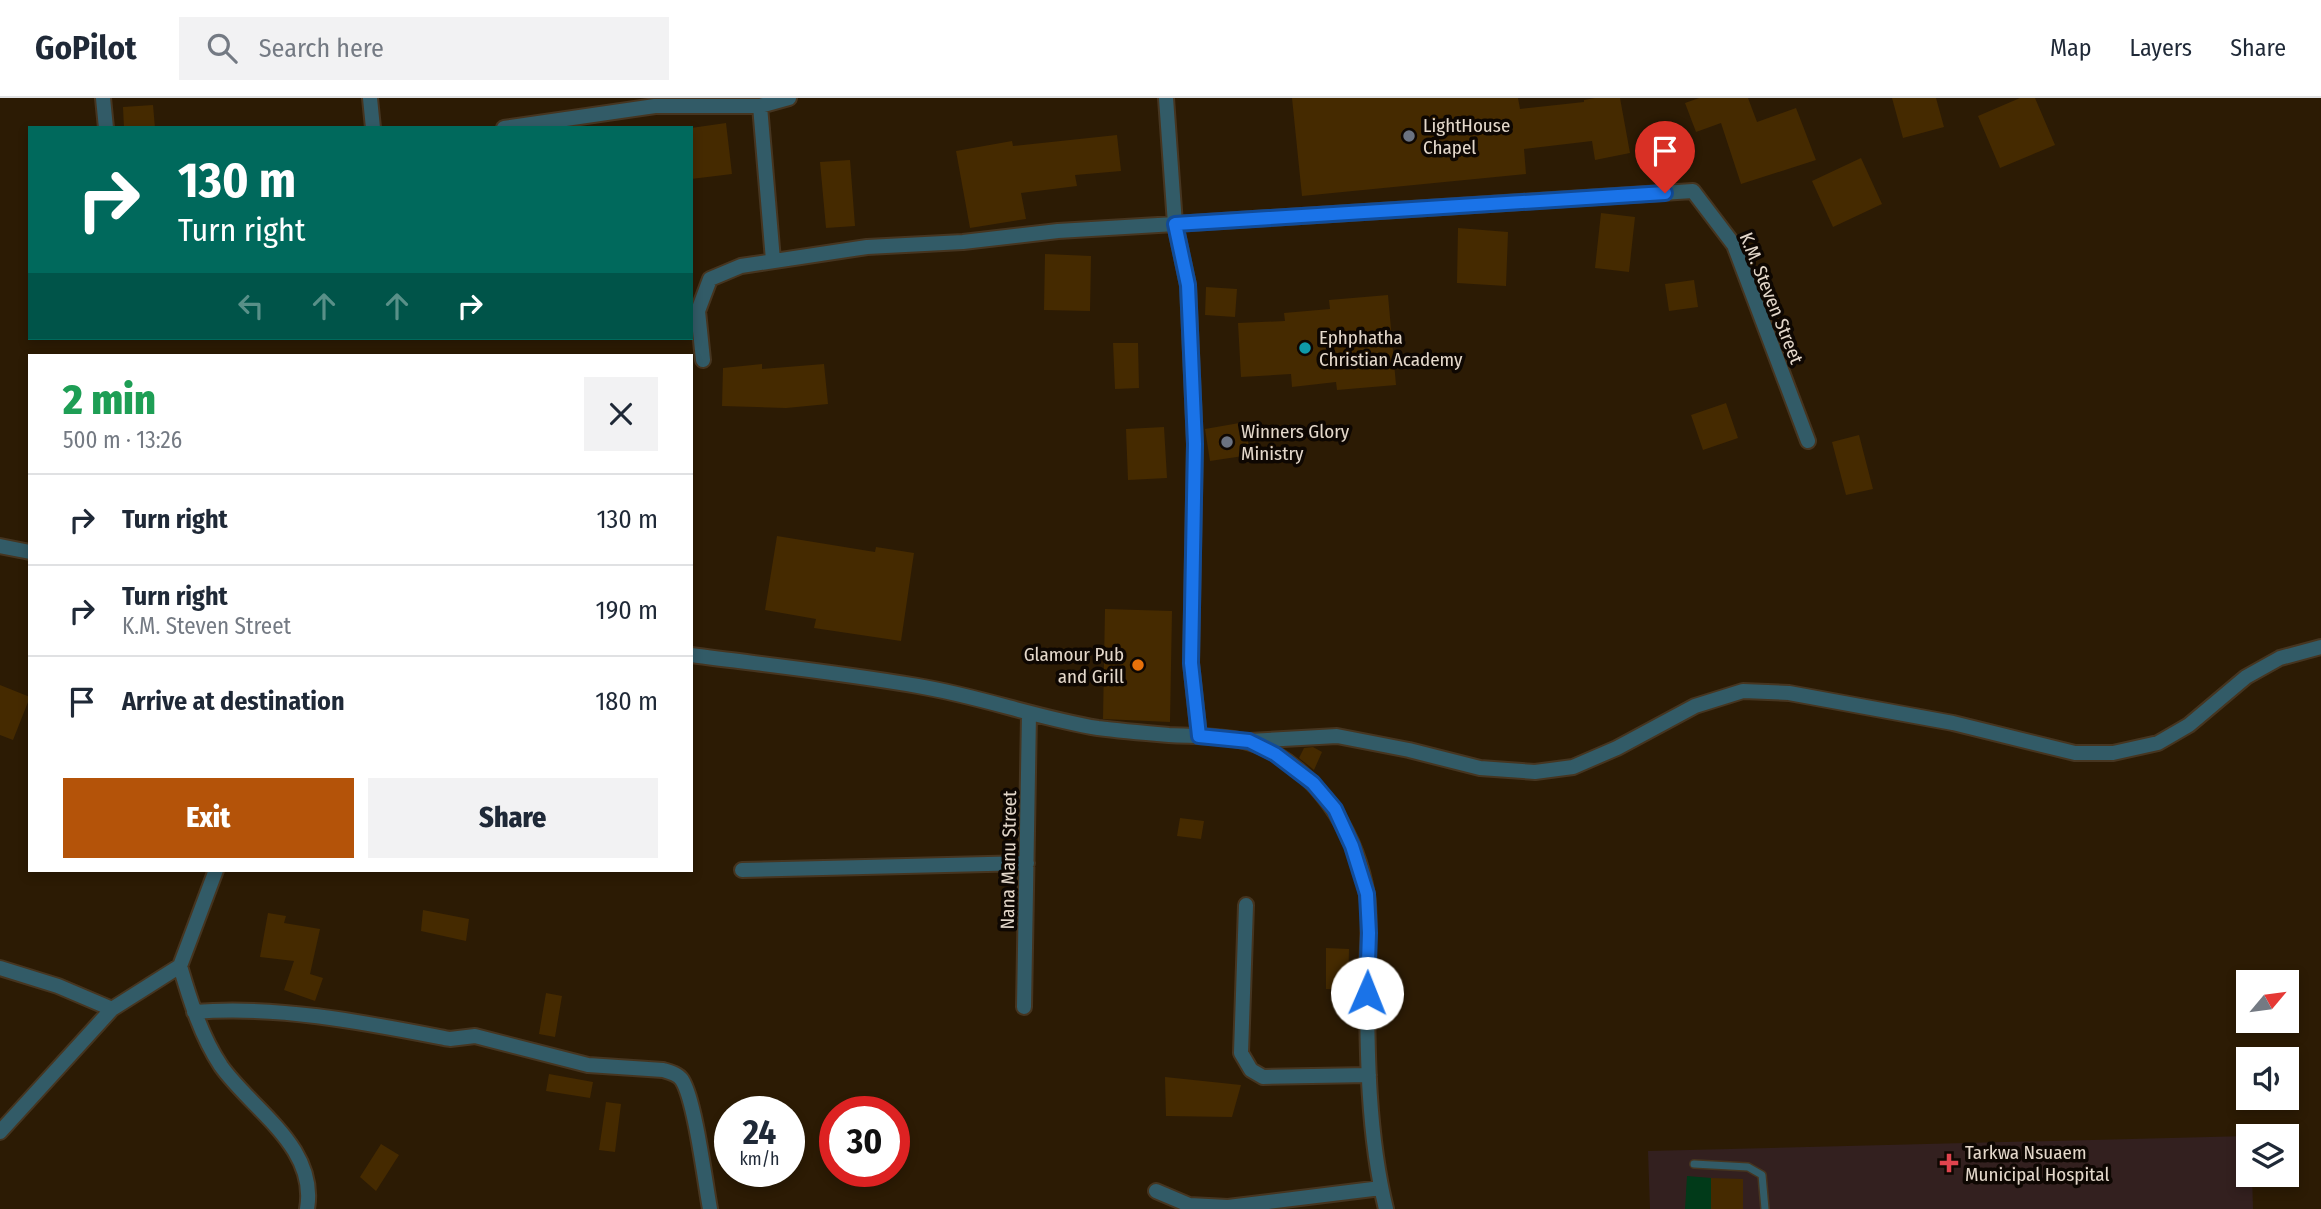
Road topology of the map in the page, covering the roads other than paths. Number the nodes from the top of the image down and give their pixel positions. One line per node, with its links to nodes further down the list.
1 (103, 98): 6 (street)
2 (370, 98): 7 (street)
3 (789, 98): 5 (street)
4 (1166, 98): 9 (street)
5 (760, 106): 8 (street); 10 (street)
6 (106, 126)
7 (373, 126)
8 (518, 126)
9 (1175, 224): 10 (street); 12 (street, K.M. Steven Street); 18 (street)
10 (774, 260): 11 (street)
11 (703, 360)
12 (1808, 441)
13 (0, 546): 14 (street)
14 (28, 552)
15 (2321, 646): 19 (street)
16 (693, 655): 17 (street)
17 (1029, 714): 18 (street); 20 (street, Nana Manu Street)
18 (1199, 736): 19 (street)
19 (1249, 741): 29 (street)
20 (1027, 863): 21 (street); 26 (street, Nana Manu Street)
21 (742, 870)
22 (215, 872): 24 (street)
23 (1246, 905): 29 (street)
24 (180, 966): 27 (street); 28 (street)
25 (0, 968): 27 (street)
26 (1024, 1007)
27 (112, 1009): 30 (street)
28 (194, 1012): 34 (street); 35 (street)
29 (1369, 1074): 32 (street)
30 (0, 1132)
31 (1694, 1164): 37 (lane)
32 (1381, 1188): 33 (street); 36 (street)
33 (1156, 1191)
34 (307, 1209)
35 (710, 1209)
36 (1386, 1209)
37 (1765, 1209)

